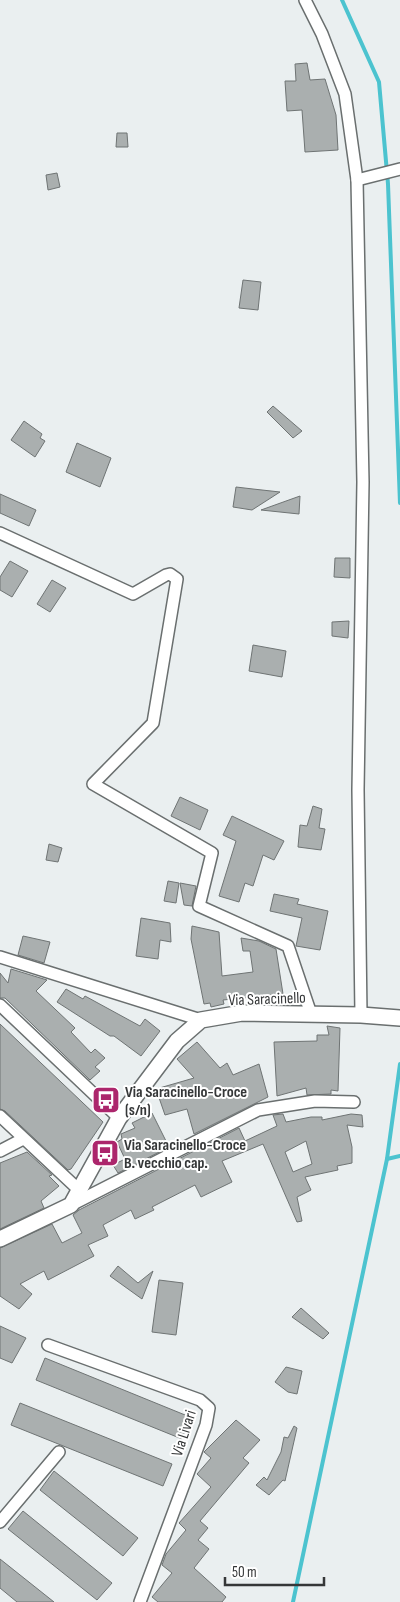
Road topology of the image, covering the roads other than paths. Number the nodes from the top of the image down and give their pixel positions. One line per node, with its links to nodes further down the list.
1 (304, 0): 3 (street)
2 (400, 169): 3 (street)
3 (357, 180): 8 (street)
4 (0, 533): 7 (street)
5 (0, 957): 10 (street)
6 (0, 1005): 13 (street)
7 (310, 1014): 8 (street, Via Saracinello); 10 (street, Via Saracinello)
8 (366, 1015): 9 (street, Via Saracinello)
9 (400, 1018)
10 (201, 1020): 13 (street)
11 (354, 1102): 17 (street)
12 (0, 1116): 14 (street)
13 (119, 1118): 16 (street)
14 (23, 1139): 15 (street); 16 (street)
15 (0, 1151)
16 (79, 1190): 17 (street)
17 (71, 1205): 18 (street)
18 (0, 1238)
19 (48, 1345): 22 (street, Via Livari)
20 (59, 1452): 21 (street)
21 (0, 1522)
22 (140, 1602)

